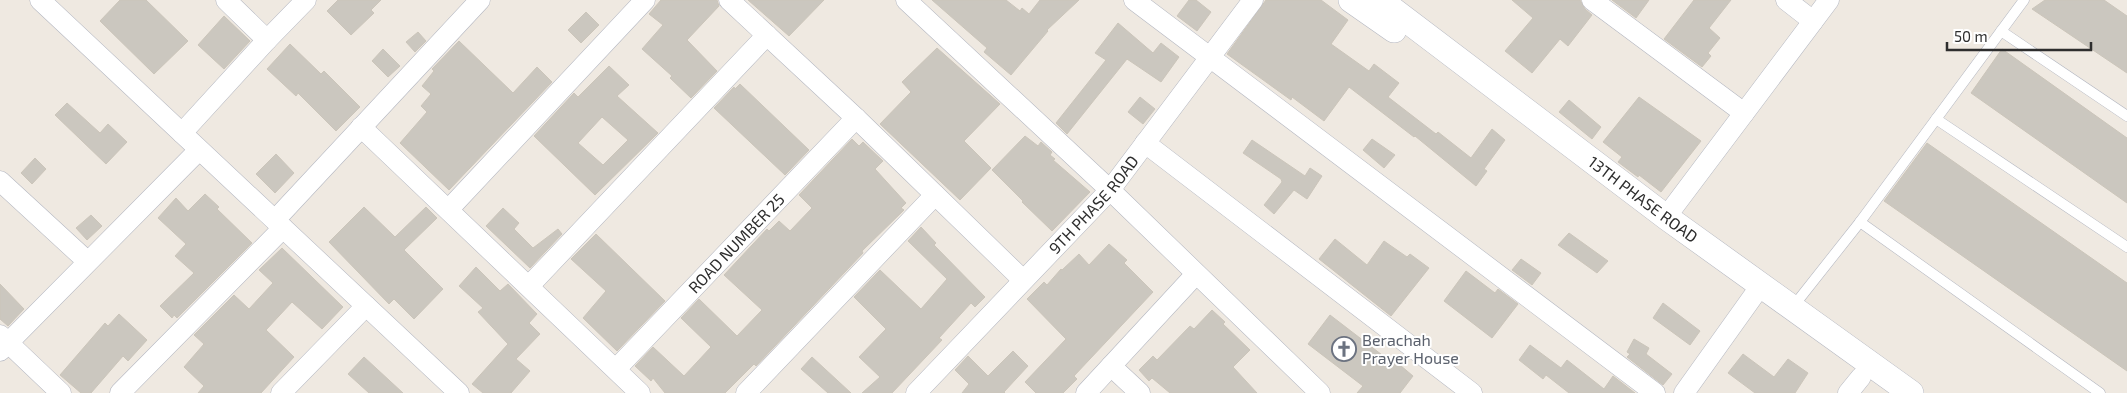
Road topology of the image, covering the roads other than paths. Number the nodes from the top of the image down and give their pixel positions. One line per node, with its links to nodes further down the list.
1 (40, 0): 26 (street)
2 (226, 0): 19 (street)
3 (306, 0): 19 (street)
4 (480, 0): 25 (street)
5 (645, 0): 32 (street)
6 (729, 0): 18 (street)
7 (906, 0): 30 (street)
8 (1134, 0): 20 (street)
9 (1253, 0): 20 (street, 9TH PHASE ROAD)
10 (1351, 0): 41 (street, 13TH PHASE ROAD)
11 (1380, 0): 33 (street, 13TH PHASE ROAD)
12 (1592, 0): 21 (street)
13 (1786, 0): 16 (street)
14 (1829, 0): 16 (street)
15 (2024, 0): 17 (lane)
16 (1813, 21): 21 (street)
17 (2001, 31): 22 (lane); 24 (lane)
18 (767, 35): 23 (street); 40 (street)
19 (267, 40): 26 (street)
20 (1210, 58): 27 (street, 9TH PHASE ROAD); 59 (street)
21 (1744, 113): 33 (street)
22 (2127, 116)
23 (856, 118): 31 (street); 46 (street, ROAD NUMBER 25)
24 (1936, 119): 34 (lane); 36 (lane)
25 (361, 127): 32 (street); 35 (street)
26 (182, 133): 28 (street)
27 (1145, 143): 30 (street, 9TH PHASE ROAD); 58 (street)
28 (199, 150): 35 (street); 37 (street)
29 (0, 182): 37 (street)
30 (1110, 190): 38 (street); 39 (street, 9TH PHASE ROAD)
31 (935, 195): 39 (street); 53 (street)
32 (449, 209): 40 (street)
33 (1666, 217): 43 (street, 13TH PHASE ROAD)
34 (1860, 222): 43 (lane); 63 (lane)
35 (279, 224): 42 (street); 49 (street)
36 (2127, 247)
37 (87, 261): 44 (street)
38 (1196, 274): 45 (street); 57 (street)
39 (1023, 280): 54 (street, 9TH PHASE ROAD)
40 (529, 286): 46 (street)
41 (1754, 295): 47 (street, 13TH PHASE ROAD); 60 (street)
42 (366, 306): 50 (street); 51 (street)
43 (1792, 308): 62 (street, 13TH PHASE ROAD)
44 (3, 343): 48 (street)
45 (1111, 366): 55 (street); 56 (street)
46 (616, 369): 52 (street)
47 (1854, 385): 61 (street, 13TH PHASE ROAD)
48 (61, 393)
49 (120, 393)
50 (281, 393)
51 (459, 393)
52 (640, 393)
53 (746, 393)
54 (916, 393)
55 (1086, 393)
56 (1140, 393)
57 (1320, 393)
58 (1472, 393)
59 (1655, 393)
60 (1684, 393)
61 (1881, 393)
62 (1910, 393)
63 (2100, 393)

